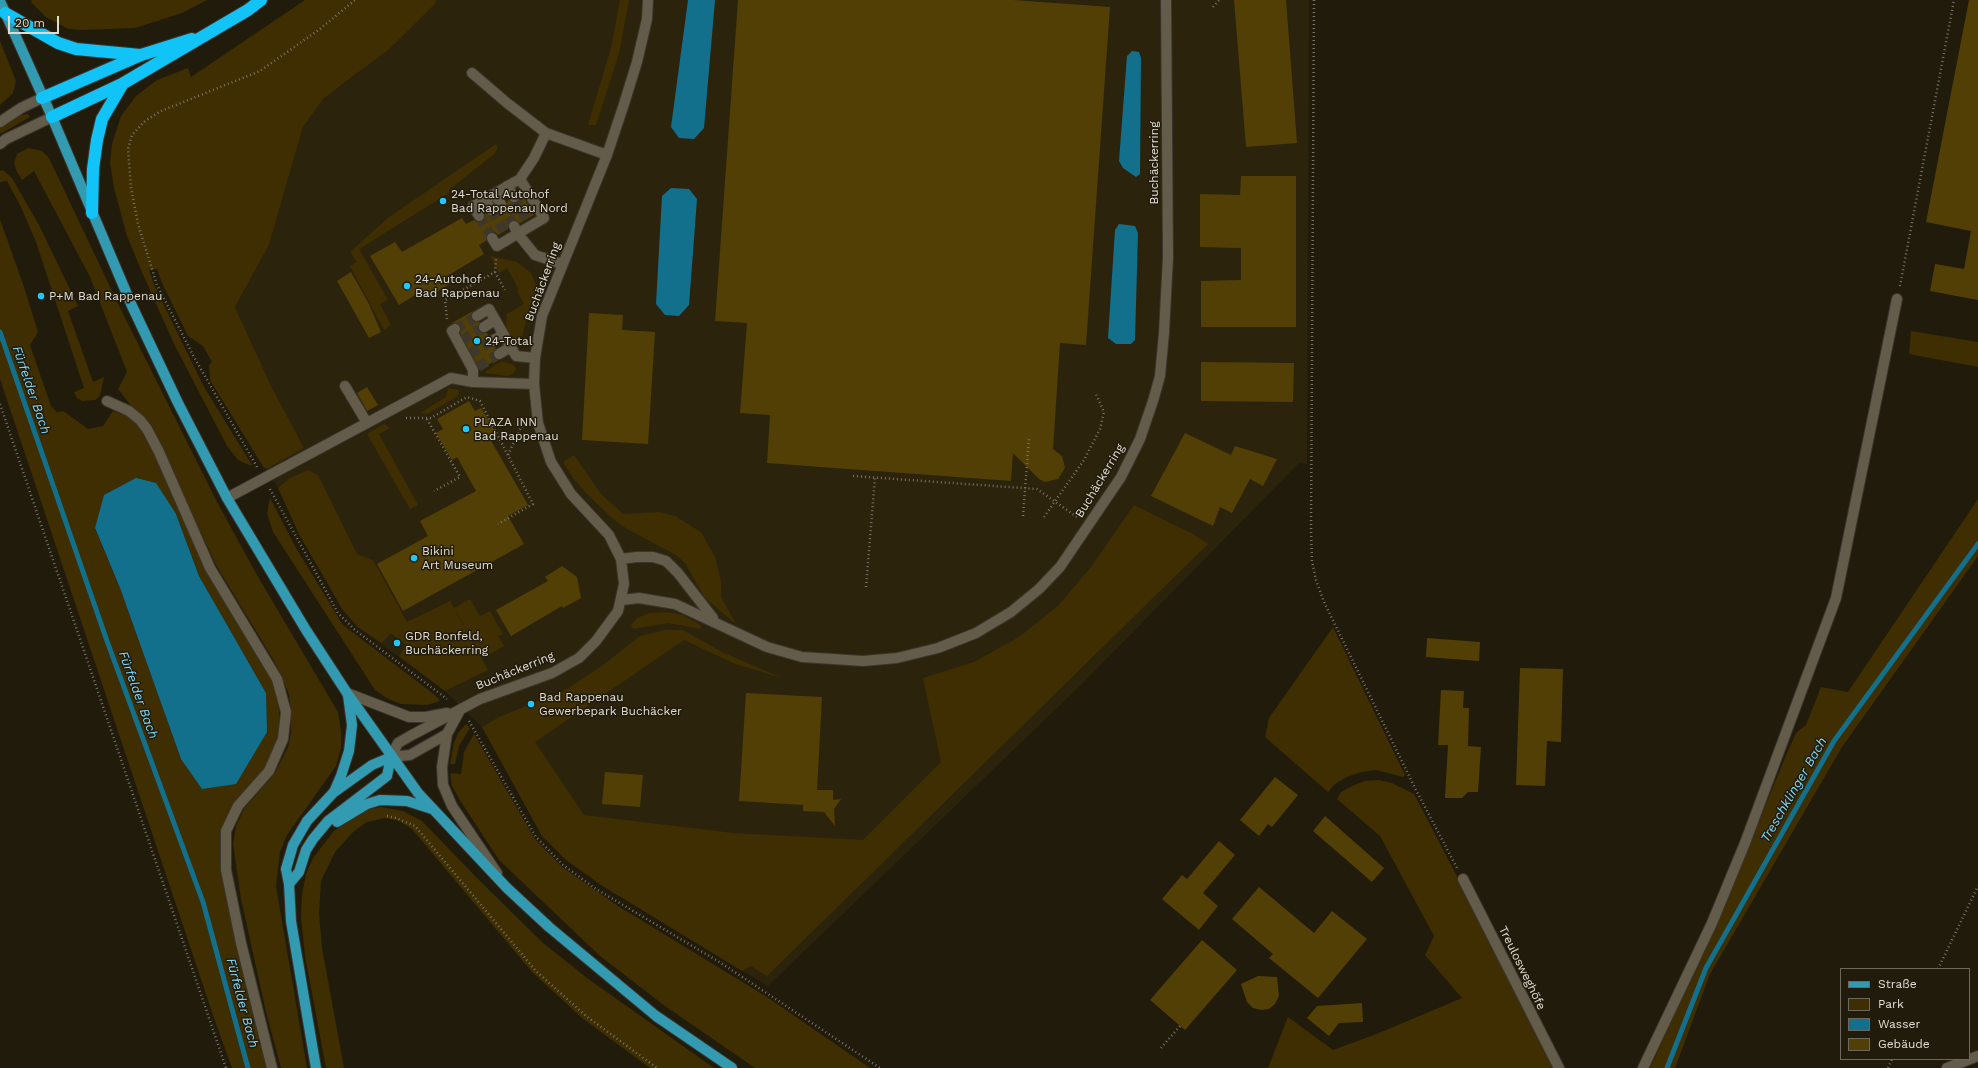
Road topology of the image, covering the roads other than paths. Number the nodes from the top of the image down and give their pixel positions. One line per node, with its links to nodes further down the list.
1 (261, 0): 6 (highway)
2 (648, 0): 15 (street, Buchäckerring)
3 (1166, 0): 46 (street, Buchäckerring)
4 (0, 1): 5 (main road)
5 (5, 13): 7 (highway); 10 (main road)
6 (209, 34): 7 (highway); 9 (highway)
7 (141, 55): 10 (highway)
8 (472, 73): 13 (street)
9 (122, 84): 11 (highway); 23 (highway)
10 (42, 98): 11 (main road); 12 (street)
11 (52, 117): 14 (street); 23 (main road)
12 (0, 122)
13 (546, 133): 15 (street); 16 (street)
14 (0, 144)
15 (607, 154): 27 (street, Buchäckerring)
16 (520, 179): 17 (street); 25 (street)
17 (507, 186): 18 (street); 19 (street)
18 (494, 194): 20 (street); 21 (street)
19 (514, 197)
20 (485, 199): 22 (street); 24 (street)
21 (501, 204)
22 (491, 210)
23 (92, 213): 43 (main road)
24 (479, 216)
25 (516, 230): 26 (street); 27 (street)
26 (494, 242)
27 (562, 264): 37 (street, Buchäckerring)
28 (1897, 299): 62 (street)
29 (477, 316): 30 (street)
30 (495, 320): 32 (street); 33 (street)
31 (452, 326): 38 (street)
32 (484, 327)
33 (504, 335): 34 (street); 35 (street)
34 (492, 341)
35 (511, 347): 36 (street); 37 (street)
36 (499, 354)
37 (534, 358): 39 (street, Buchäckerring)
38 (473, 382): 39 (street); 42 (street)
39 (534, 384): 44 (street, Buchäckerring)
40 (345, 386): 42 (street)
41 (107, 401): 58 (street)
42 (367, 423): 43 (street)
43 (227, 498): 47 (main road)
44 (621, 559): 45 (street, Buchäckerring); 46 (street, Buchäckerring)
45 (622, 600): 46 (street, Buchäckerring); 48 (street, Buchäckerring)
46 (715, 622)
47 (347, 693): 48 (street, Buchäckerring); 50 (main road); 51 (main road)
48 (460, 710): 49 (street); 50 (street, Buchäckerring)
49 (447, 734): 50 (street); 56 (street)
50 (391, 757): 51 (main road); 52 (main road); 53 (main road)
51 (333, 793): 55 (main road)
52 (432, 809): 53 (main road); 56 (main road)
53 (299, 872): 55 (main road)
54 (1463, 879): 61 (street, Treulosweghöfe)
55 (290, 884): 59 (main road)
56 (506, 886): 60 (main road)
57 (1967, 1060): 63 (street)
58 (272, 1068)
59 (316, 1068)
60 (732, 1068)
61 (1559, 1068)
62 (1643, 1068)
63 (1946, 1068)

